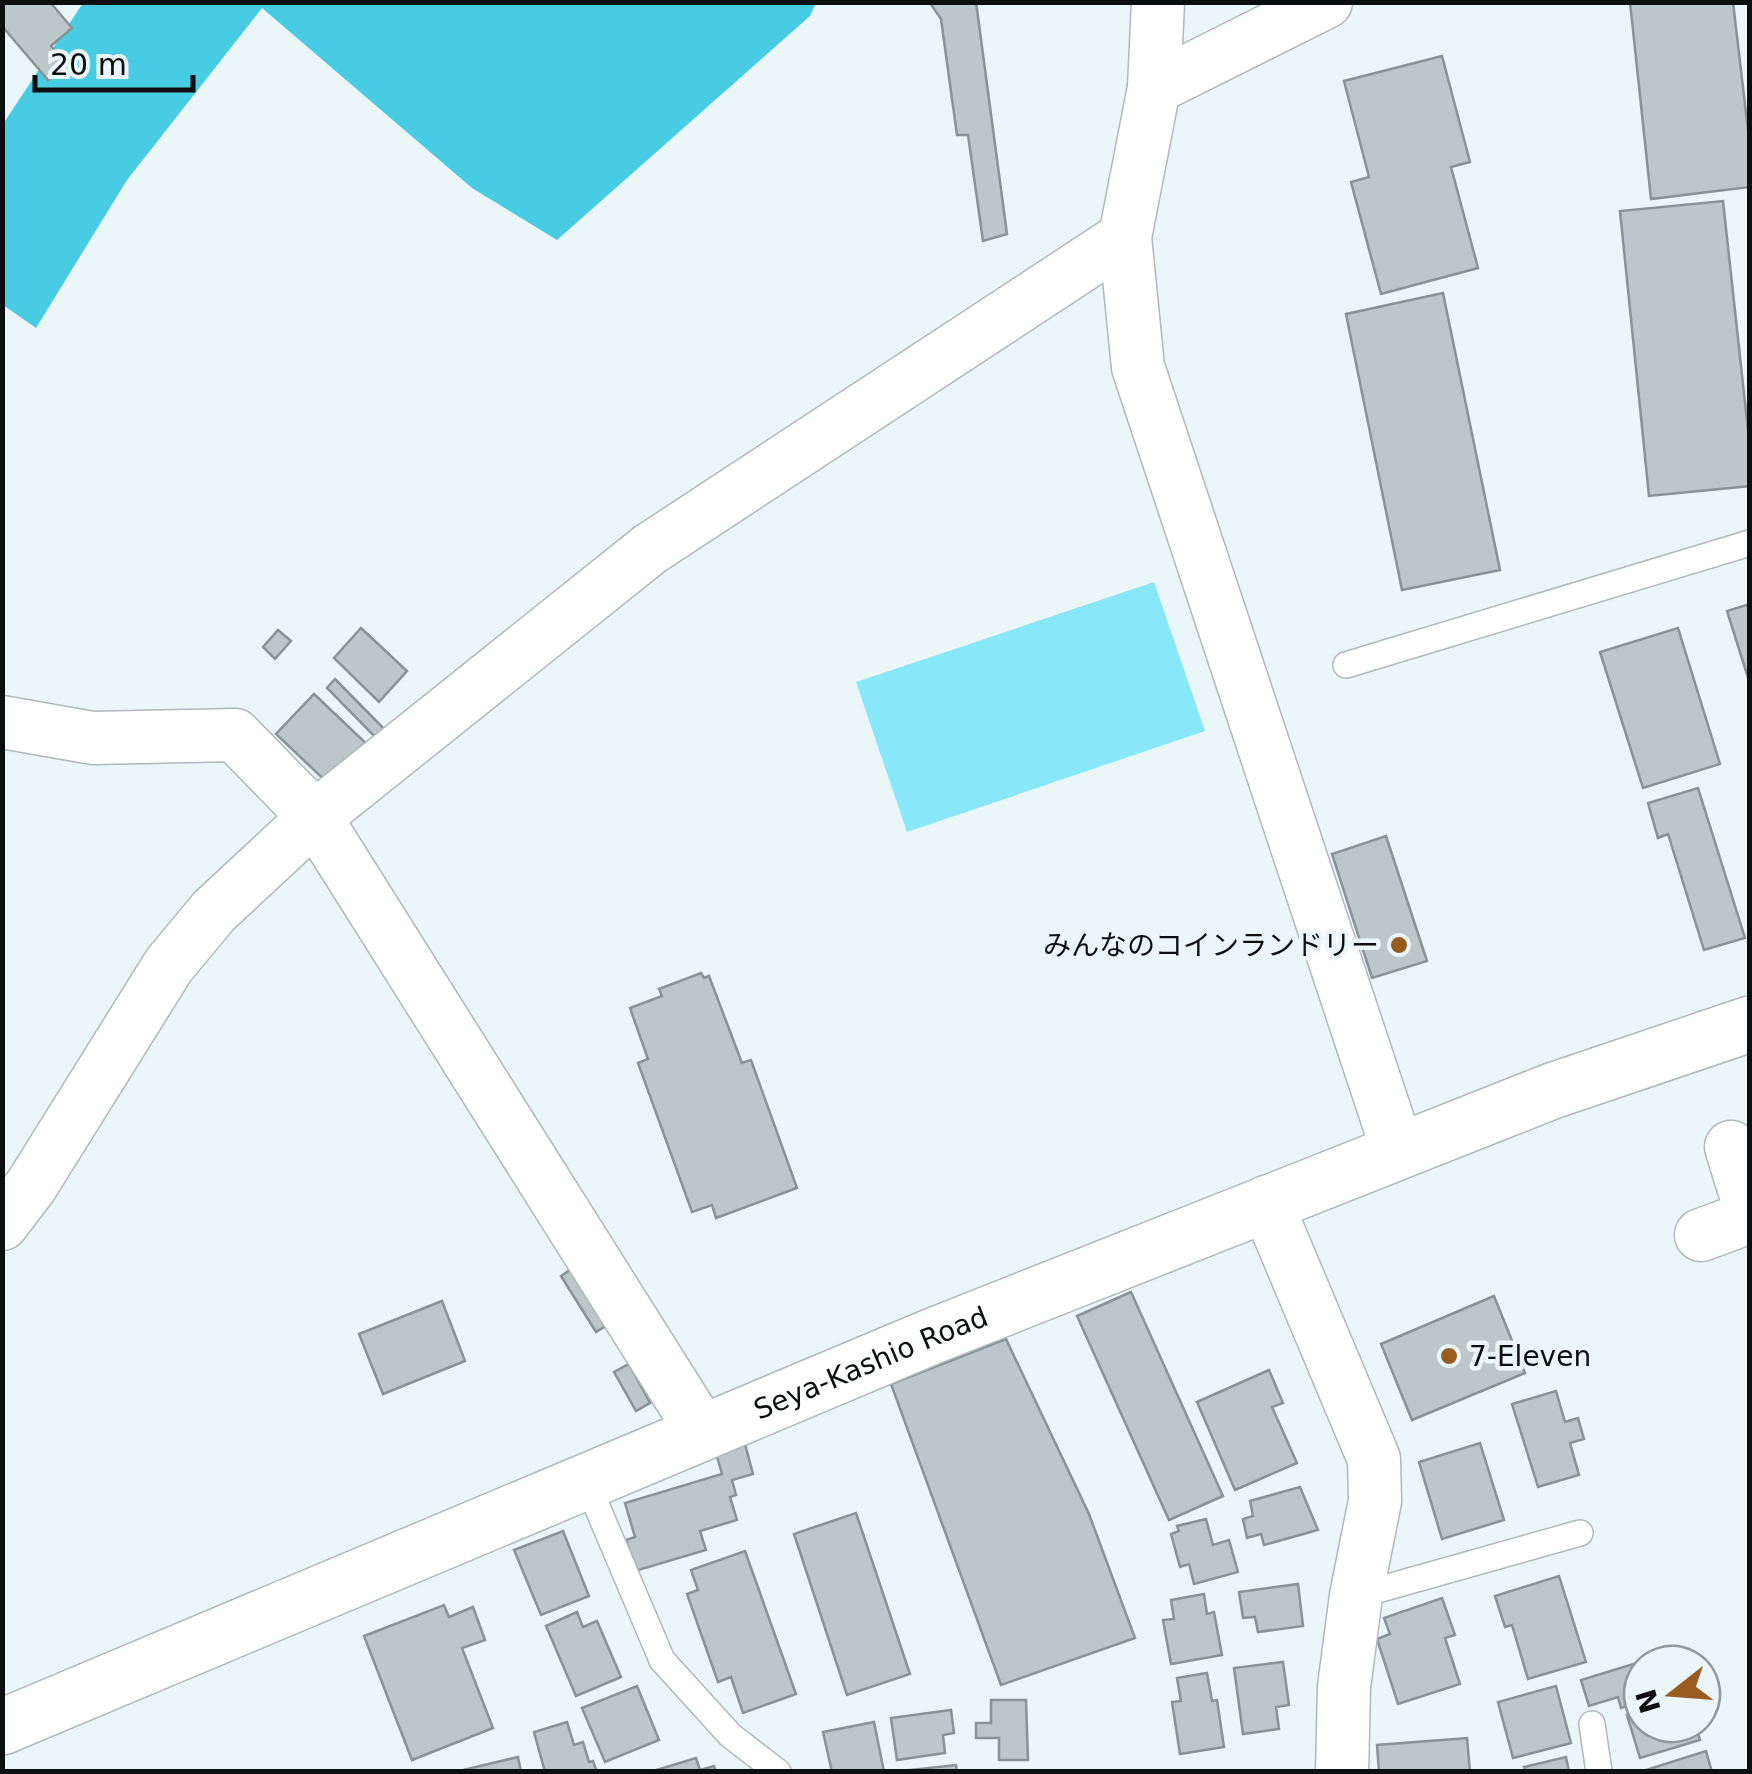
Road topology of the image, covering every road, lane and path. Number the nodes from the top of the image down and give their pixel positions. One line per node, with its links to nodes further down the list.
1 (1158, 2): 3 (street)
2 (1326, 2): 3 (street)
3 (1154, 88): 4 (street)
4 (1124, 237): 8 (street); 11 (street)
5 (1750, 542): 6 (lane)
6 (1346, 665)
7 (2, 722): 8 (street)
8 (315, 817): 15 (street); 17 (street)
9 (1750, 1024): 11 (main road, Seya-Kashio Road)
10 (1731, 1146): 13 (street)
11 (1398, 1152): 12 (main road, Seya-Kashio Road)
12 (1266, 1202): 17 (main road, Seya-Kashio Road); 20 (street)
13 (1750, 1208)
14 (1750, 1217): 16 (street)
15 (2, 1224)
16 (1701, 1235)
17 (704, 1433): 18 (main road, Seya-Kashio Road)
18 (588, 1482): 22 (main road, Seya-Kashio Road); 23 (lane)
19 (1580, 1533): 20 (lane)
20 (1356, 1596): 24 (street)
21 (1592, 1724): 25 (lane)
22 (2, 1727)
23 (778, 1772)
24 (1342, 1772)
25 (1599, 1772)

